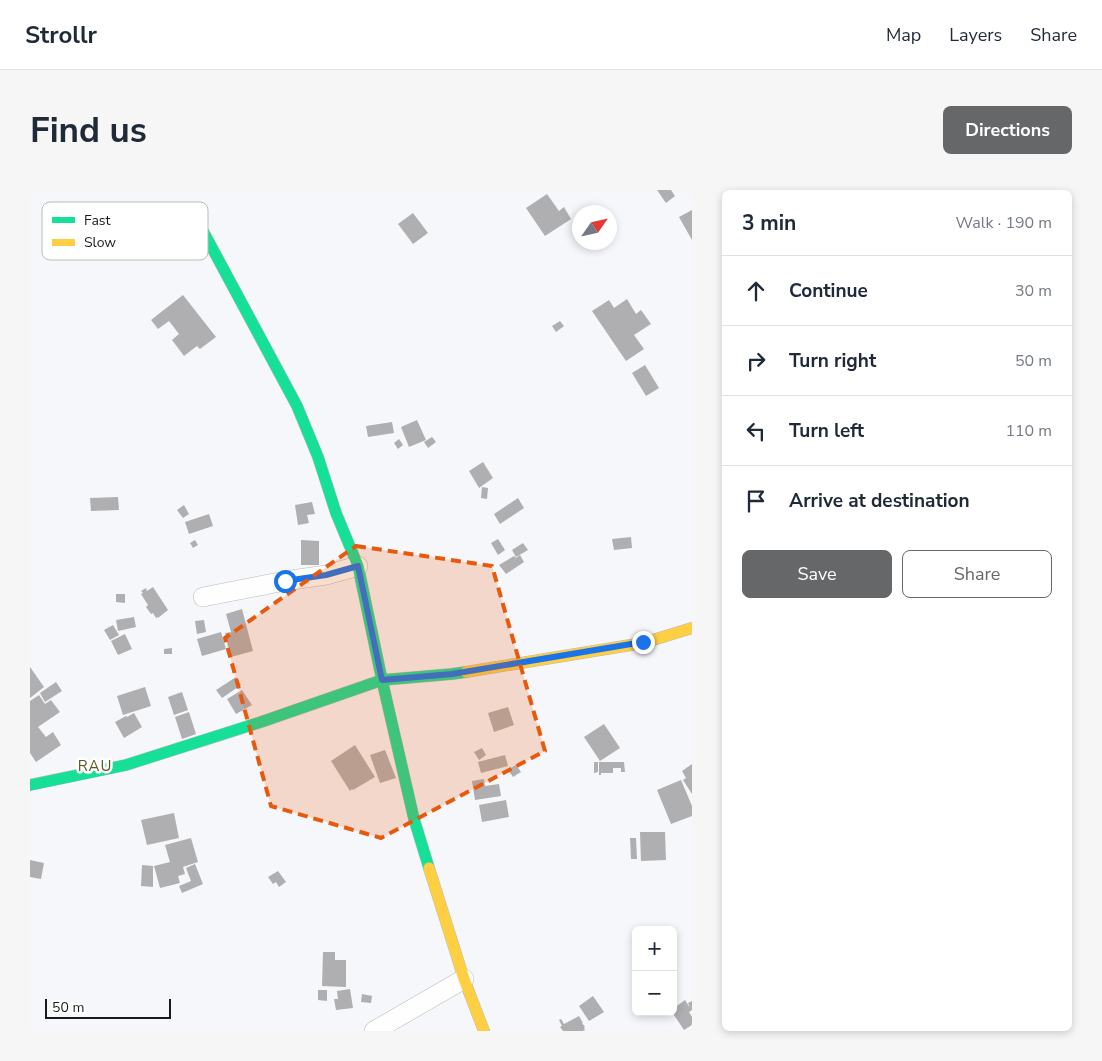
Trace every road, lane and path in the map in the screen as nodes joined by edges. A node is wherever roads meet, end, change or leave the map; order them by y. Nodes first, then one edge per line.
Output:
1 (208, 240) edge
2 (358, 566) junction
3 (203, 597) dead end
4 (692, 628) edge
5 (382, 680) junction
6 (30, 784) edge
7 (464, 979) junction
8 (374, 1031) edge
9 (484, 1031) edge

1 - 2 street
2 - 3 street
2 - 5 street
4 - 5 street
5 - 6 street
5 - 7 street
7 - 8 street
7 - 9 street

